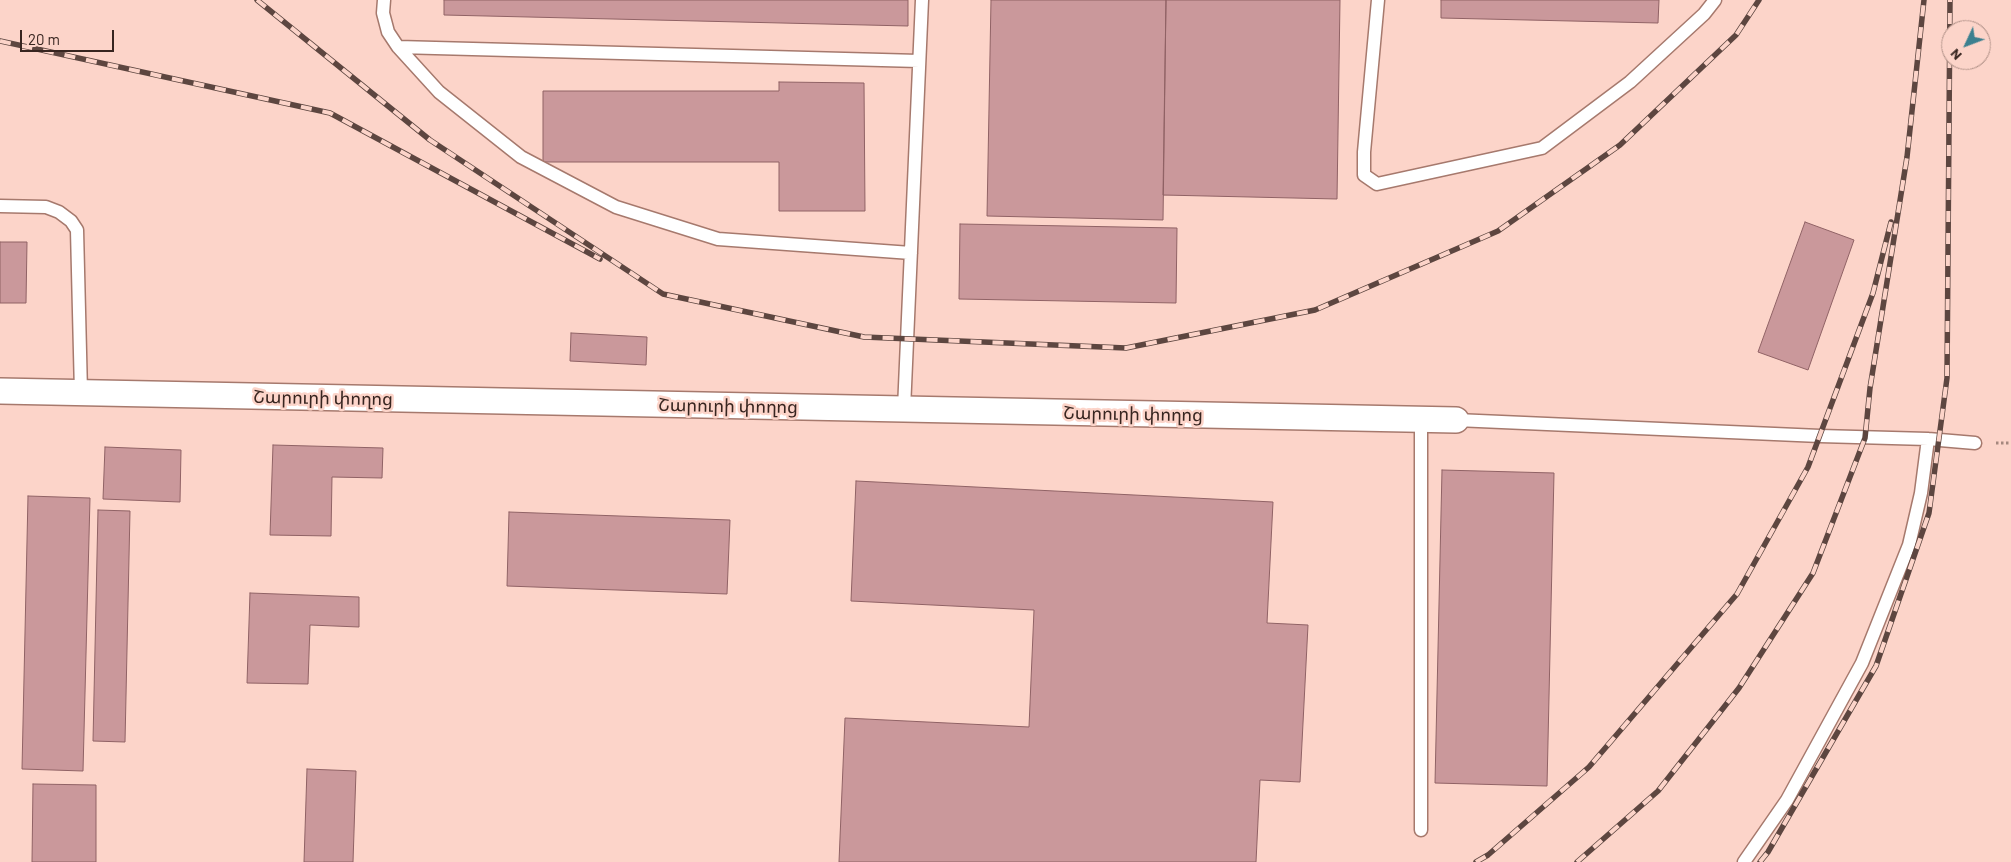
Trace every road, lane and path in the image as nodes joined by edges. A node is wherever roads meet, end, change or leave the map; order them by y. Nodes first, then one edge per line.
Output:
1 (384, 0) edge
2 (922, 0) edge
3 (1378, 0) edge
4 (1714, 0) edge
5 (398, 47) junction
6 (919, 61) junction
7 (0, 206) edge
8 (911, 252) junction
9 (0, 392) edge
10 (81, 393) junction
11 (904, 409) junction
12 (1421, 420) junction
13 (1456, 420) joint
14 (1928, 439) junction
15 (1975, 443) dead end
16 (1421, 830) dead end
17 (1744, 862) edge

1 - 5 lane
2 - 6 lane
3 - 4 lane
5 - 6 lane
5 - 8 lane
6 - 8 lane
7 - 10 lane
8 - 11 lane
9 - 10 street, Շարուրի փողոց
10 - 11 street, Շարուրի փողոց
11 - 12 street, Շարուրի փողոց
12 - 13 street, Շարուրի փողոց
12 - 16 lane
13 - 14 lane
14 - 15 lane
14 - 17 lane

